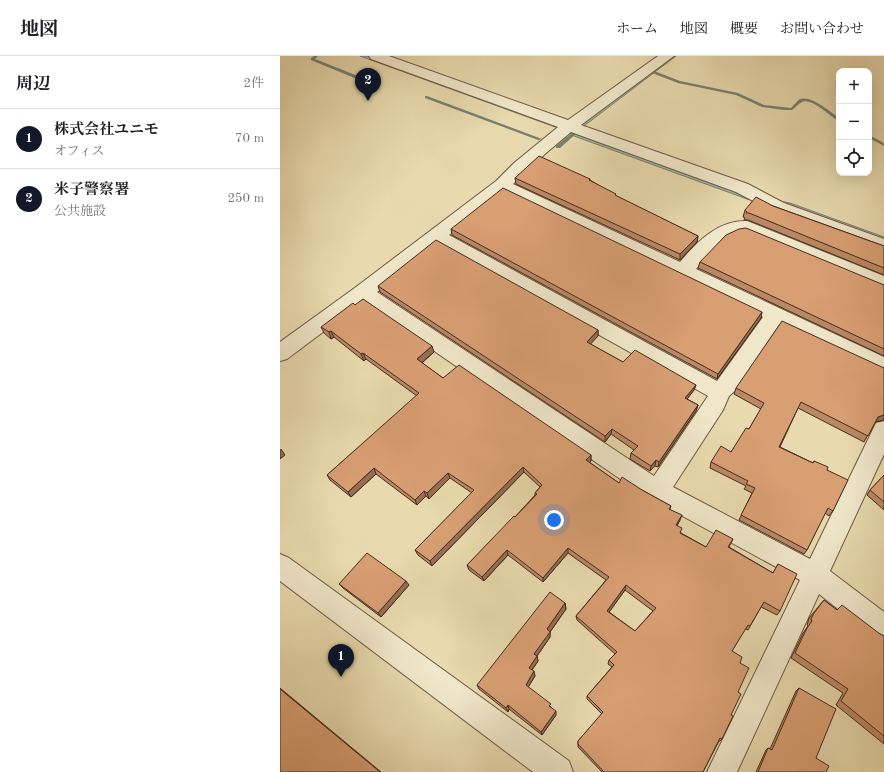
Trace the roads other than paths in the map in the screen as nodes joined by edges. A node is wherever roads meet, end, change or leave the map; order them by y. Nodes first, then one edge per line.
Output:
1 (376, 56) edge
2 (667, 56) edge
3 (571, 129) junction
4 (502, 185) junction
5 (437, 236) junction
6 (884, 246) edge
7 (683, 270) junction
8 (884, 284) edge
9 (363, 292) junction
10 (776, 314) junction
11 (280, 353) edge
12 (884, 366) edge
13 (718, 392) junction
14 (884, 430) edge
15 (879, 455) edge
16 (657, 491) junction
17 (280, 566) edge
18 (815, 575) junction
19 (884, 629) edge
20 (558, 772) edge
21 (722, 772) edge

1 - 3 street
2 - 3 street
3 - 4 street
3 - 6 street
4 - 5 street
4 - 7 street
5 - 9 street
5 - 13 street
7 - 8 street
7 - 10 street
9 - 11 street
9 - 16 street
10 - 12 street
10 - 13 street
13 - 16 street
14 - 15 street
15 - 18 street
16 - 18 street
17 - 20 street
18 - 19 street
18 - 21 street

